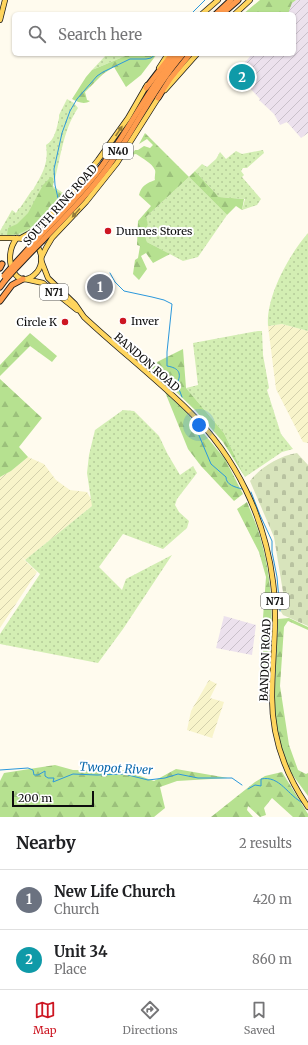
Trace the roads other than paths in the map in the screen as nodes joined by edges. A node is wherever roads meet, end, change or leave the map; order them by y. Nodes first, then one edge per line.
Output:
1 (5, 0) edge
2 (218, 0) edge
3 (250, 0) edge
4 (233, 1) edge
5 (204, 12) edge
6 (217, 12) edge
7 (225, 12) edge
8 (237, 12) edge
9 (0, 20) edge
10 (167, 56) edge
11 (170, 56) edge
12 (176, 56) edge
13 (182, 56) edge
14 (188, 56) edge
15 (195, 56) edge
16 (146, 88) junction
17 (158, 98) junction
18 (0, 238) edge
19 (19, 238) junction
20 (41, 239) junction
21 (6, 246) dead end
22 (1, 257) dead end
23 (42, 259) junction
24 (1, 266) edge
25 (5, 278) junction
26 (24, 279) junction
27 (0, 281) edge
28 (0, 287) edge
29 (0, 300) edge
30 (80, 312) junction
31 (308, 807) edge

1 - 9 main road
2 - 5 main road
3 - 8 main road
4 - 6 highway
4 - 7 highway
10 - 16 main road
11 - 16 highway
12 - 20 highway, SOUTH RING ROAD / N40
13 - 20 highway, SOUTH RING ROAD / N40
14 - 17 highway
15 - 17 main road
19 -> 16 main road, N40
17 -> 23 main road, N40
18 - 19 main road
19 - 21 main road
19 - 23 main road, N71
20 - 25 highway, SOUTH RING ROAD / N40, bridge
22 - 24 main road, N71
23 - 26 main road, N71
23 - 30 main road, BANDON ROAD / N71
24 - 26 main road, N71
25 - 27 highway, SOUTH RING ROAD / N40
25 - 28 highway, SOUTH RING ROAD / N40
26 - 29 highway
26 - 30 main road, BANDON ROAD / N71
30 - 31 main road, BANDON ROAD / N71

